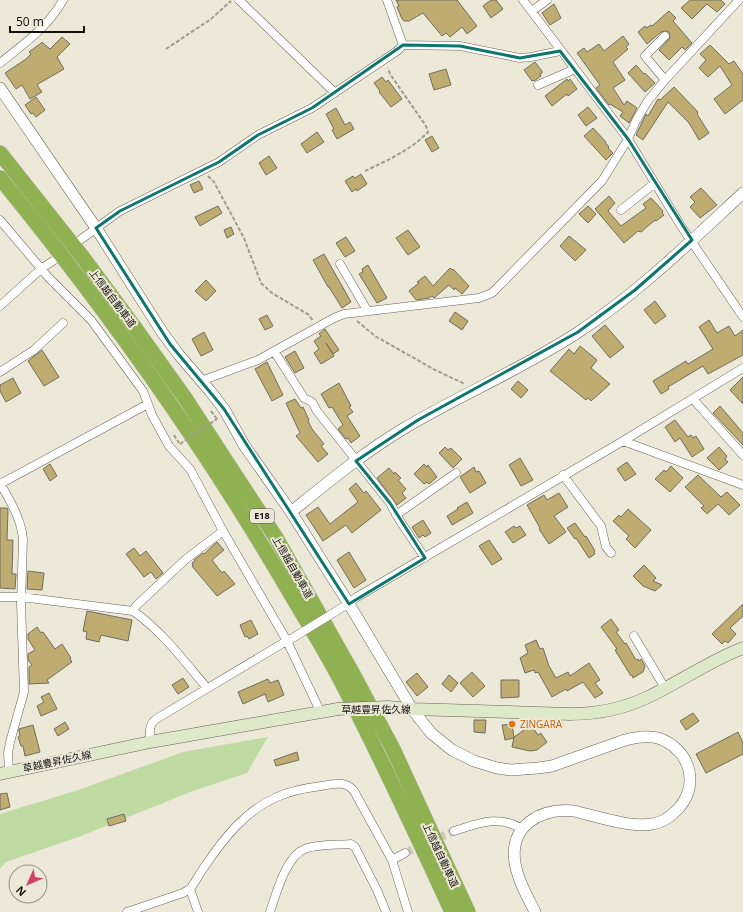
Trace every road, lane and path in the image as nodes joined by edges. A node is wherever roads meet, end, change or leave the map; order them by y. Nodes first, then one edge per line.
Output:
1 (63, 0) edge
2 (232, 0) edge
3 (239, 0) edge
4 (387, 0) edge
5 (523, 0) edge
6 (547, 0) edge
7 (739, 0) edge
8 (532, 11) junction
9 (666, 36) dead end
10 (403, 45) junction
11 (166, 49) dead end
12 (560, 51) junction
13 (385, 60) junction
14 (0, 63) edge
15 (574, 70) junction
16 (665, 80) junction
17 (538, 85) dead end
18 (0, 88) edge
19 (335, 93) junction
20 (628, 139) junction
21 (0, 153) edge
22 (204, 170) junction
23 (365, 171) dead end
24 (0, 178) edge
25 (654, 183) junction
26 (743, 193) edge
27 (621, 210) dead end
28 (0, 220) edge
29 (96, 228) junction
30 (80, 240) dead end
31 (692, 240) junction
32 (53, 261) dead end
33 (340, 264) dead end
34 (42, 268) junction
35 (0, 306) edge
36 (367, 310) junction
37 (352, 312) junction
38 (743, 317) edge
39 (63, 323) dead end
40 (317, 327) junction
41 (274, 351) junction
42 (743, 368) edge
43 (0, 372) edge
44 (201, 381) junction
45 (474, 391) junction
46 (693, 399) junction
47 (148, 404) junction
48 (217, 419) dead end
49 (623, 441) junction
50 (180, 444) dead end
51 (743, 455) edge
52 (356, 461) junction
53 (456, 473) dead end
54 (563, 476) junction
55 (0, 483) edge
56 (743, 485) edge
57 (292, 512) junction
58 (396, 515) junction
59 (224, 531) junction
60 (611, 553) dead end
61 (425, 558) junction
62 (0, 597) edge
63 (21, 598) junction
64 (346, 605) junction
65 (132, 611) junction
66 (634, 636) dead end
67 (289, 640) junction
68 (743, 648) edge
69 (207, 688) junction
70 (665, 688) junction
71 (412, 709) junction
72 (320, 711) junction
73 (150, 742) junction
74 (5, 772) edge
75 (522, 829) junction
76 (454, 831) tunnel mouth
77 (405, 853) tunnel mouth
78 (392, 860) junction
79 (190, 888) junction
80 (127, 912) edge
81 (198, 912) edge
82 (270, 912) edge
83 (386, 912) edge
84 (408, 912) edge
85 (452, 912) edge
86 (468, 912) edge
87 (535, 912) edge

1 - 14 street
2 - 11 path
3 - 19 street
4 - 10 street
5 - 8 street
6 - 8 street
7 - 16 street
8 - 12 street
9 - 16 street
10 - 12 street
10 - 13 street
12 - 15 street
13 - 19 street
13 - 23 path
15 - 17 street
15 - 20 street
16 - 20 street
18 - 29 street
19 - 22 street
20 - 25 street
20 - 36 street
21 - 86 highway, 上信越自動車道 / E18
22 - 29 street
22 - 40 path
24 - 85 highway, 上信越自動車道 / E18
25 - 27 street
25 - 31 street
26 - 31 street
28 - 34 street
29 - 30 street
29 - 44 street
31 - 38 street
31 - 45 street
32 - 34 street
33 - 36 street
34 - 35 street
34 - 47 street
36 - 37 street
37 - 40 street
37 - 45 path
39 - 43 street
40 - 41 street
41 - 44 street
41 - 52 street
42 - 46 street
44 - 57 street
45 - 52 street
46 - 49 street
46 - 51 street
47 - 55 street
47 - 59 street
48 - 50 path, bridge
49 - 54 street
49 - 56 street
52 - 57 street
52 - 58 street
53 - 58 street
54 - 60 street
54 - 61 street
55 - 63 street
57 - 64 street
58 - 61 street
59 - 65 street
59 - 67 street
61 - 64 street
62 - 63 street
63 - 65 street
63 - 74 street
64 - 67 street, bridge
64 - 71 street
65 - 69 street
66 - 70 street
67 - 69 street
67 - 72 street
68 - 70 main road, 草越豊昇佐久線
69 - 73 street
70 - 71 main road, 草越豊昇佐久線
71 - 72 main road, 草越豊昇佐久線, bridge
71 - 75 street
72 - 73 main road, 草越豊昇佐久線
73 - 74 main road, 草越豊昇佐久線
75 - 76 street
75 - 87 street
77 - 78 street
78 - 79 street
78 - 84 street
79 - 80 street
79 - 81 street
82 - 83 street

